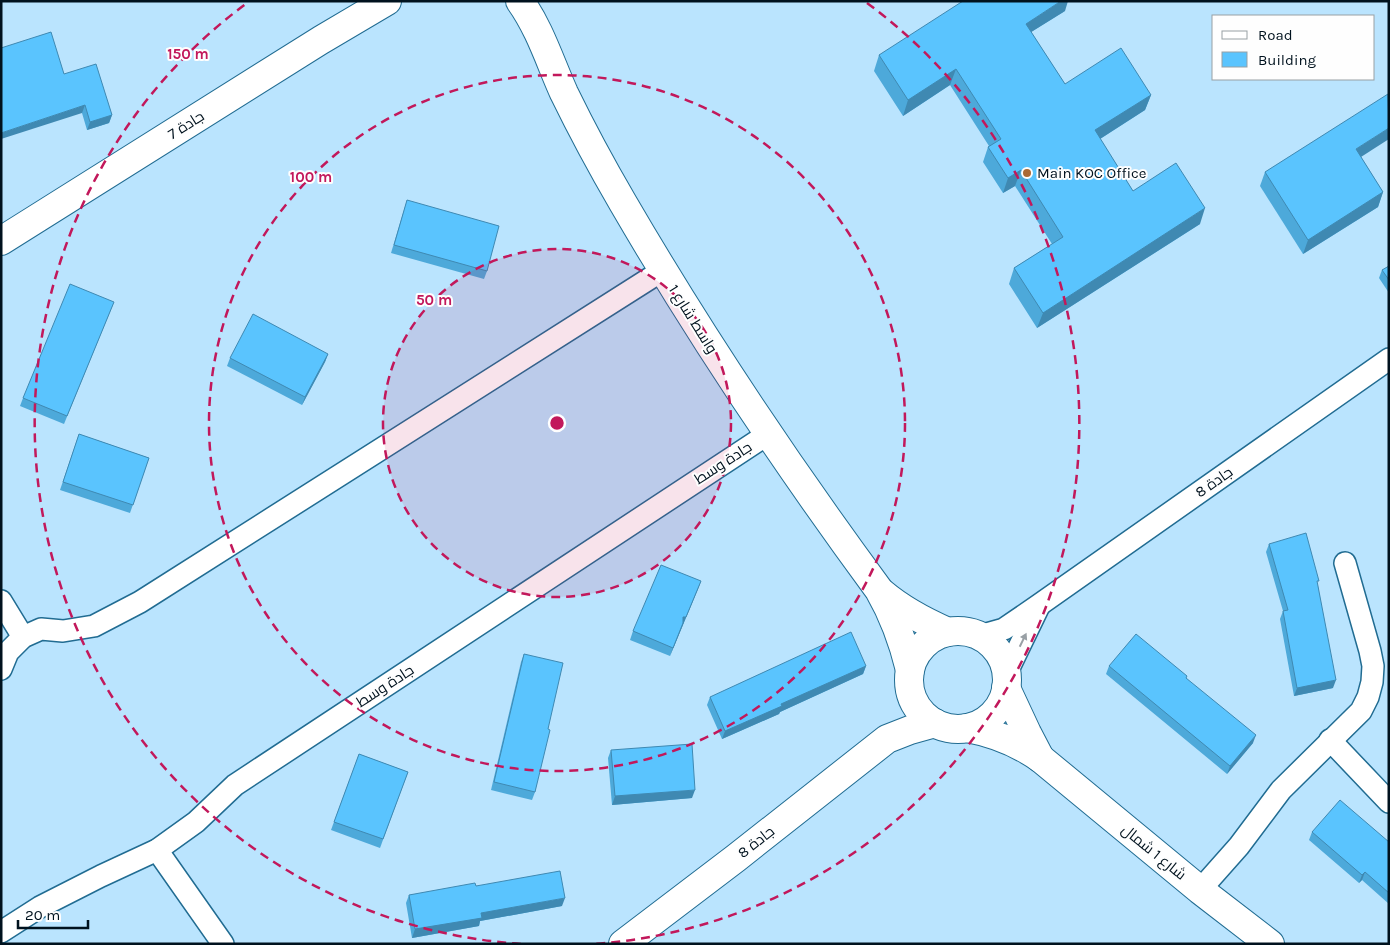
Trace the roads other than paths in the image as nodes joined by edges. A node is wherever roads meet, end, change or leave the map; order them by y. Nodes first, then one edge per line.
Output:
1 (520, 1) edge
2 (532, 1) edge
3 (379, 4) edge
4 (537, 29) junction
5 (1, 241) edge
6 (663, 270) junction
7 (1389, 360) edge
8 (768, 434) junction
9 (1345, 564) dead end
10 (879, 590) junction
11 (1, 601) edge
12 (1040, 606) junction
13 (948, 632) junction
14 (979, 636) junction
15 (23, 637) junction
16 (1, 669) edge
17 (910, 681) junction
18 (1006, 681) junction
19 (935, 723) junction
20 (967, 728) junction
21 (887, 739) junction
22 (1330, 740) junction
23 (1040, 758) junction
24 (1389, 802) edge
25 (157, 850) junction
26 (1200, 890) junction
27 (1, 932) edge
28 (223, 944) edge
29 (623, 944) edge
30 (1270, 944) edge

1 - 4 main road, واسط شارع 1
2 - 4 main road, واسط شارع 1
3 - 5 main road, جادة 7
4 - 6 main road, واسط شارع 1
6 - 8 main road, واسط شارع 1
6 - 15 street
7 - 12 street, جادة 8
8 - 10 main road, واسط شارع 1
8 - 25 street, جادة وسط
9 - 22 street
10 - 13 main road, واسط شارع 1
10 - 17 main road, واسط شارع 1
11 - 15 street
12 - 14 street, جادة 8
18 -> 12 street, جادة 8
13 - 14 main road
13 - 17 main road
14 - 18 main road
15 - 16 street
17 - 19 main road
17 - 21 main road, جادة 8
18 - 20 main road
18 - 23 main road, شارع 1 شمال
19 - 20 main road
19 - 21 main road, جادة 8
20 - 23 main road, شارع 1 شمال
21 - 29 main road, جادة 8
22 - 24 street
22 - 26 street
23 - 26 main road, شارع 1 شمال
25 - 27 street, جادة وسط
25 - 28 street
26 - 30 main road, شارع 1 شمال

